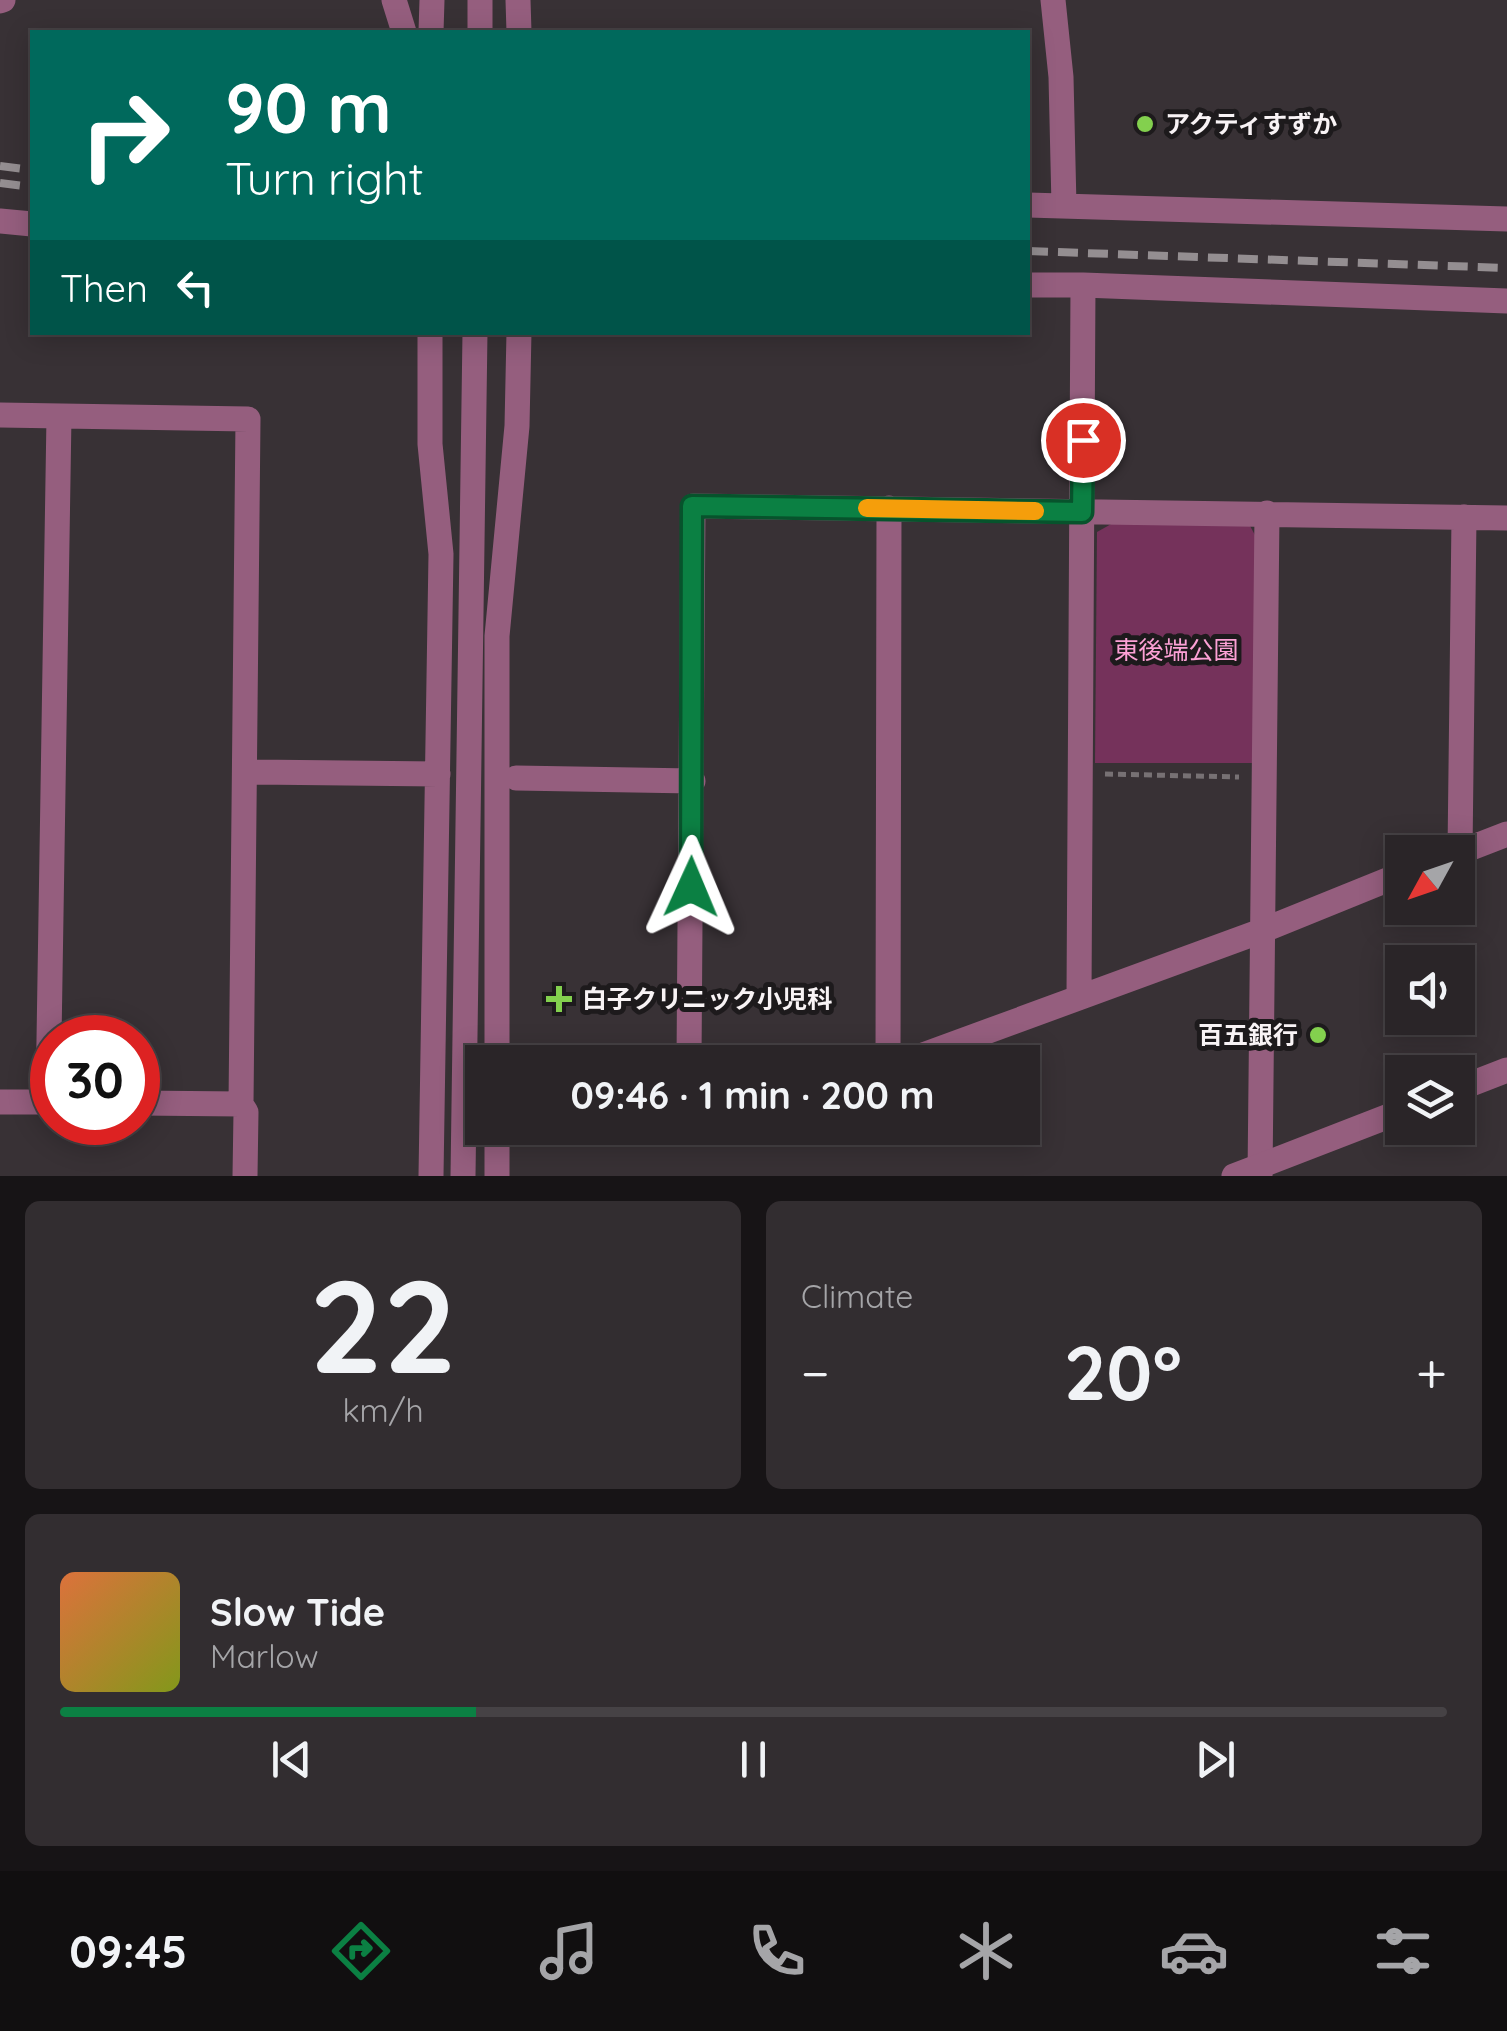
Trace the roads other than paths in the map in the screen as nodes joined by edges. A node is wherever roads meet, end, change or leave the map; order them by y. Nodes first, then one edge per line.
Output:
1 (394, 0) edge
2 (432, 0) edge
3 (480, 0) edge
4 (518, 0) edge
5 (1053, 0) edge
6 (403, 30) edge
7 (430, 30) edge
8 (480, 30) edge
9 (520, 30) edge
10 (1030, 205) edge
11 (1064, 206) junction
12 (1507, 219) edge
13 (0, 221) edge
14 (30, 224) edge
15 (1030, 285) edge
16 (1083, 285) junction
17 (1507, 301) edge
18 (430, 335) edge
19 (476, 335) edge
20 (519, 335) edge
21 (0, 415) edge
22 (60, 416) junction
23 (889, 508) junction
24 (1082, 512) junction
25 (1267, 512) junction
26 (1464, 517) junction
27 (1507, 518) edge
28 (246, 772) junction
29 (438, 774) junction
30 (516, 778) dead end
31 (693, 781) junction
32 (1507, 834) edge
33 (1459, 835) edge
34 (1475, 846) edge
35 (1385, 881) edge
36 (1264, 930) junction
37 (1079, 998) junction
38 (51, 1015) edge
39 (496, 1045) edge
40 (689, 1045) edge
41 (888, 1045) edge
42 (950, 1045) edge
43 (1507, 1070) edge
44 (1475, 1082) edge
45 (0, 1102) edge
46 (30, 1102) edge
47 (160, 1103) edge
48 (241, 1104) junction
49 (1385, 1118) edge
50 (496, 1145) edge
51 (1261, 1171) edge
52 (245, 1176) edge
53 (431, 1176) edge
54 (463, 1176) edge
55 (497, 1176) edge
56 (1234, 1176) edge

1 - 6 street
2 - 7 street
3 - 8 street
4 - 9 street
5 - 11 street
10 - 11 street
11 - 12 street
13 - 14 street
15 - 16 street
16 - 17 street
16 - 24 street
18 - 29 street
19 - 54 street
20 - 39 street
21 - 22 street
22 - 28 street
22 - 38 street
23 - 24 street
23 - 31 street
23 - 41 street
24 - 25 street
24 - 37 street
25 - 26 street
25 - 36 street
26 - 27 street
26 - 33 street
28 - 29 street
28 - 48 street
29 - 53 street
30 - 31 street
31 - 40 street
32 - 34 street
35 - 36 street
36 - 37 street
36 - 51 street
37 - 42 street
43 - 44 street
45 - 46 street
47 - 48 street
48 - 52 street
49 - 51 street
50 - 55 street
51 - 56 street

